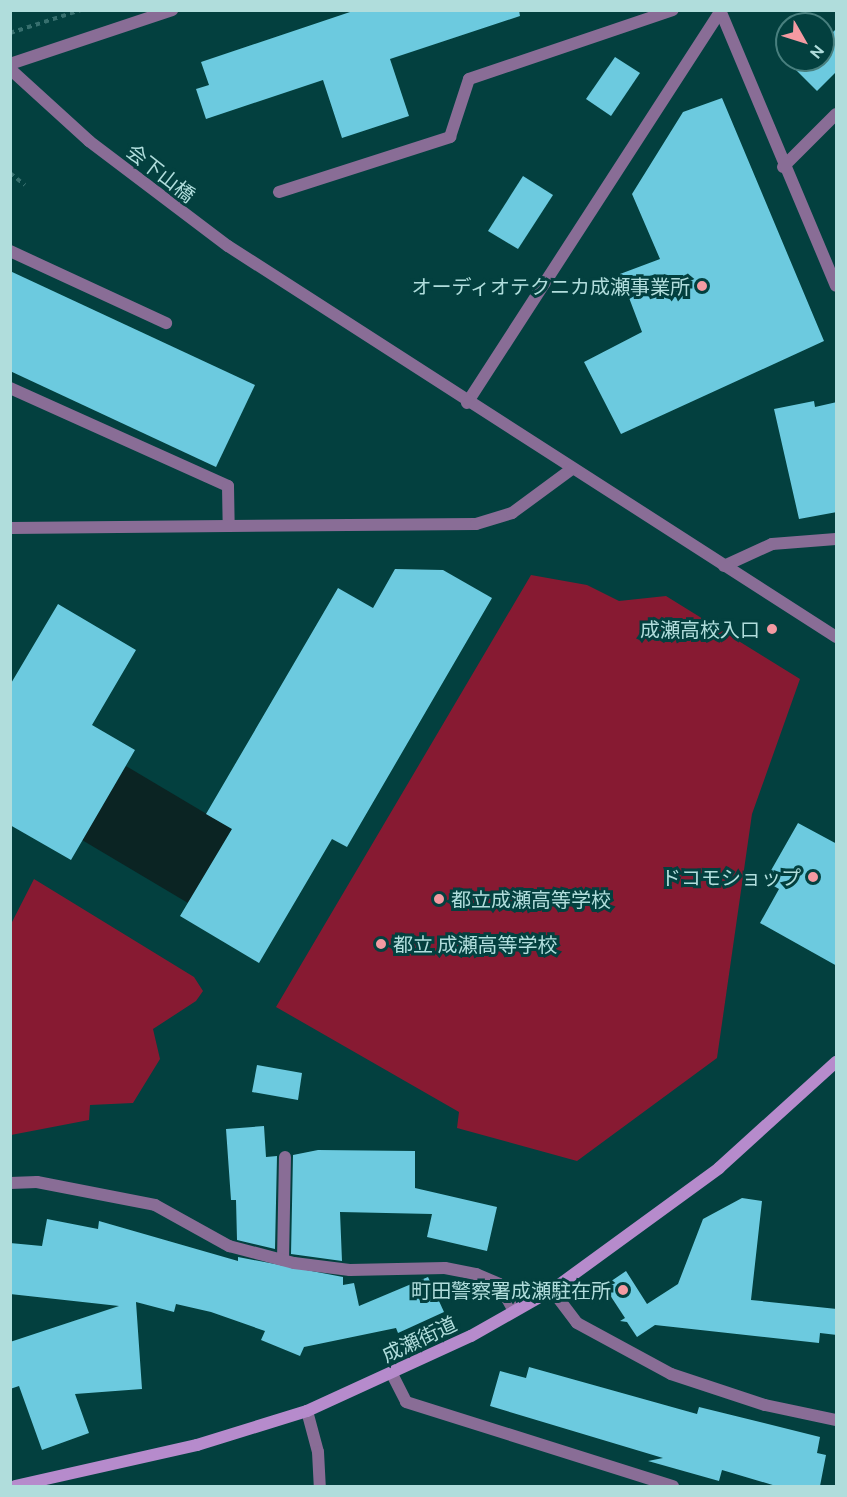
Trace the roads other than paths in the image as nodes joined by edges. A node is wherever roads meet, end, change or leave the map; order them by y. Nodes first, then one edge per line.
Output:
1 (172, 10) edge
2 (673, 10) edge
3 (720, 11) edge
4 (10, 66) edge
5 (837, 114) edge
6 (783, 167) junction
7 (279, 192) dead end
8 (10, 251) edge
9 (837, 286) edge
10 (165, 323) dead end
11 (10, 388) edge
12 (467, 403) junction
13 (572, 469) junction
14 (229, 525) junction
15 (10, 528) edge
16 (837, 538) edge
17 (724, 566) junction
18 (837, 637) edge
19 (837, 1062) edge
20 (285, 1157) dead end
21 (10, 1183) edge
22 (283, 1260) junction
23 (552, 1290) junction
24 (514, 1311) junction
25 (392, 1374) junction
26 (307, 1411) junction
27 (837, 1420) edge
28 (15, 1486) edge
29 (320, 1486) edge
30 (673, 1486) edge

1 - 4 street
2 - 7 street
3 - 6 street
3 - 12 street
4 - 12 street, 会下山橋
5 - 6 street
6 - 9 street
8 - 10 street
11 - 14 street
12 - 13 street, 会下山橋
13 - 14 street
13 - 17 street, 会下山橋
14 - 15 street
16 - 17 street
17 - 18 street, 会下山橋
19 - 23 main road, 成瀬街道
20 - 22 street
21 - 22 street
22 - 24 street
23 - 24 main road, 成瀬街道
23 - 27 street
24 - 25 main road, 成瀬街道
25 - 26 main road, 成瀬街道
25 - 30 street
26 - 28 main road, 成瀬街道
26 - 29 street

